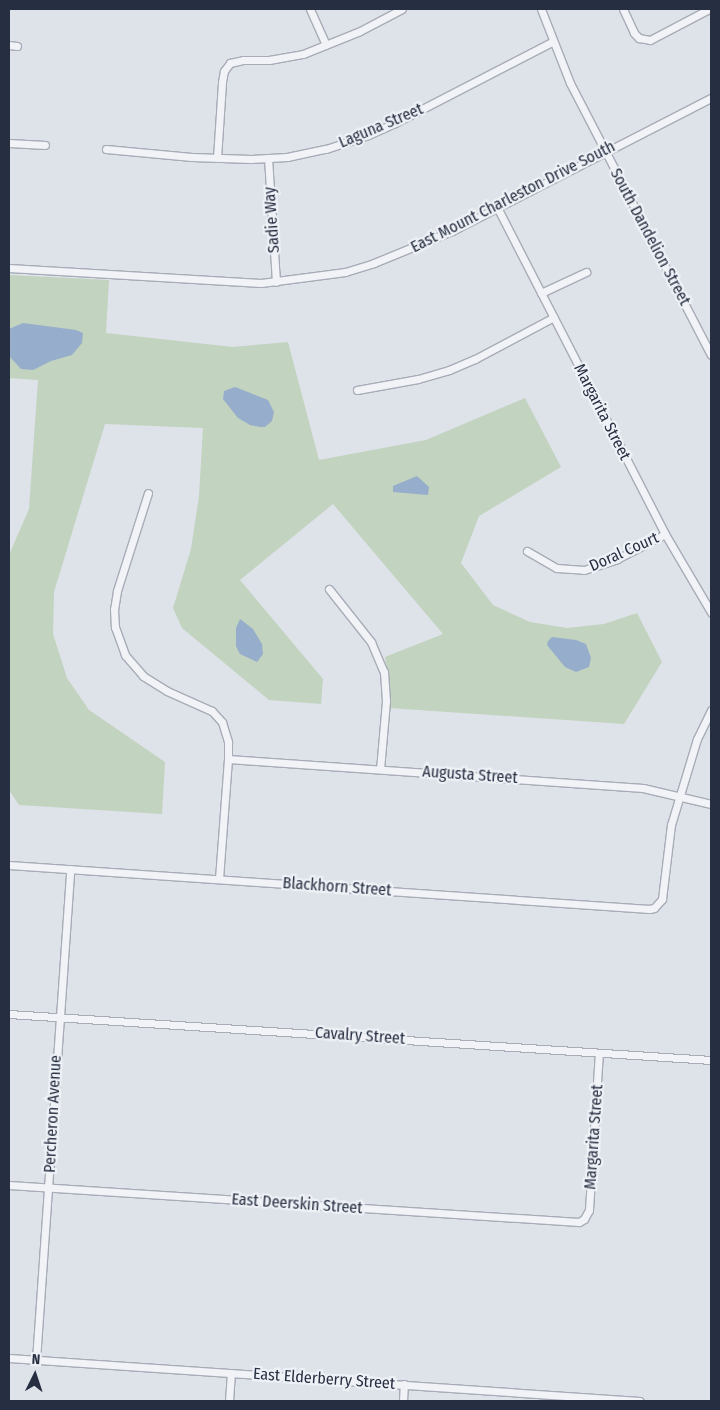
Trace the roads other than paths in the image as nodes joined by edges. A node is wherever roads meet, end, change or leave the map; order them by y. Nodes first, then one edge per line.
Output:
1 (310, 9) edge
2 (402, 9) edge
3 (541, 9) edge
4 (623, 9) edge
5 (708, 9) edge
6 (552, 42) junction
7 (326, 45) junction
8 (711, 98) edge
9 (9, 143) edge
10 (45, 145) dead end
11 (106, 149) dead end
12 (605, 152) junction
13 (217, 158) junction
14 (268, 158) junction
15 (498, 209) junction
16 (9, 268) edge
17 (586, 272) dead end
18 (276, 282) junction
19 (541, 293) junction
20 (554, 317) junction
21 (711, 355) edge
22 (357, 390) dead end
23 (148, 493) dead end
24 (666, 534) junction
25 (527, 551) dead end
26 (329, 589) dead end
27 (711, 612) edge
28 (711, 710) edge
29 (228, 759) junction
30 (380, 769) junction
31 (679, 795) junction
32 (711, 804) edge
33 (9, 865) edge
34 (70, 869) junction
35 (219, 879) junction
36 (9, 1014) edge
37 (60, 1017) junction
38 (599, 1053) junction
39 (711, 1060) edge
40 (9, 1185) edge
41 (48, 1188) junction
42 (584, 1219) joint
43 (9, 1358) edge
44 (36, 1360) junction
45 (231, 1373) junction
46 (404, 1384) junction
47 (573, 1399) edge
48 (229, 1401) edge
49 (403, 1401) edge
50 (640, 1401) edge

1 - 7 street
2 - 7 street
3 - 6 street, South Dandelion Street
4 - 5 street
6 - 12 street, South Dandelion Street
6 - 14 street, Laguna Street
7 - 13 street
8 - 12 street, East Mount Charleston Drive South
9 - 10 street
11 - 13 street, Laguna Street
12 - 15 street, East Mount Charleston Drive South
12 - 21 street, South Dandelion Street
13 - 14 street, Laguna Street
14 - 18 street, Sadie Way
15 - 18 street, East Mount Charleston Drive South
15 - 19 street, Margarita Street
16 - 18 street, East Mount Charleston Drive South
17 - 19 street
19 - 20 street, Margarita Street
20 - 22 street
20 - 24 street, Margarita Street
23 - 29 street
24 - 25 street, Doral Court
24 - 27 street, Margarita Street
26 - 30 street
28 - 31 street
29 - 30 street, Augusta Street
29 - 35 street
30 - 31 street, Augusta Street
31 - 32 street, Augusta Street
31 - 35 street, Blackhorn Street
33 - 34 street, Blackhorn Street
34 - 35 street, Blackhorn Street
34 - 37 street, Percheron Avenue
36 - 37 street, Cavalry Street
37 - 38 street, Cavalry Street
37 - 41 street, Percheron Avenue
38 - 39 street, Cavalry Street
38 - 42 street, Margarita Street
40 - 41 street, East Deerskin Street
41 - 42 street, East Deerskin Street
41 - 44 street, Percheron Avenue
43 - 44 street, East Elderberry Street
44 - 45 street, East Elderberry Street
45 - 46 street, East Elderberry Street
45 - 48 street
46 - 47 street, East Elderberry Street
46 - 49 street
47 - 50 street, East Elderberry Street

